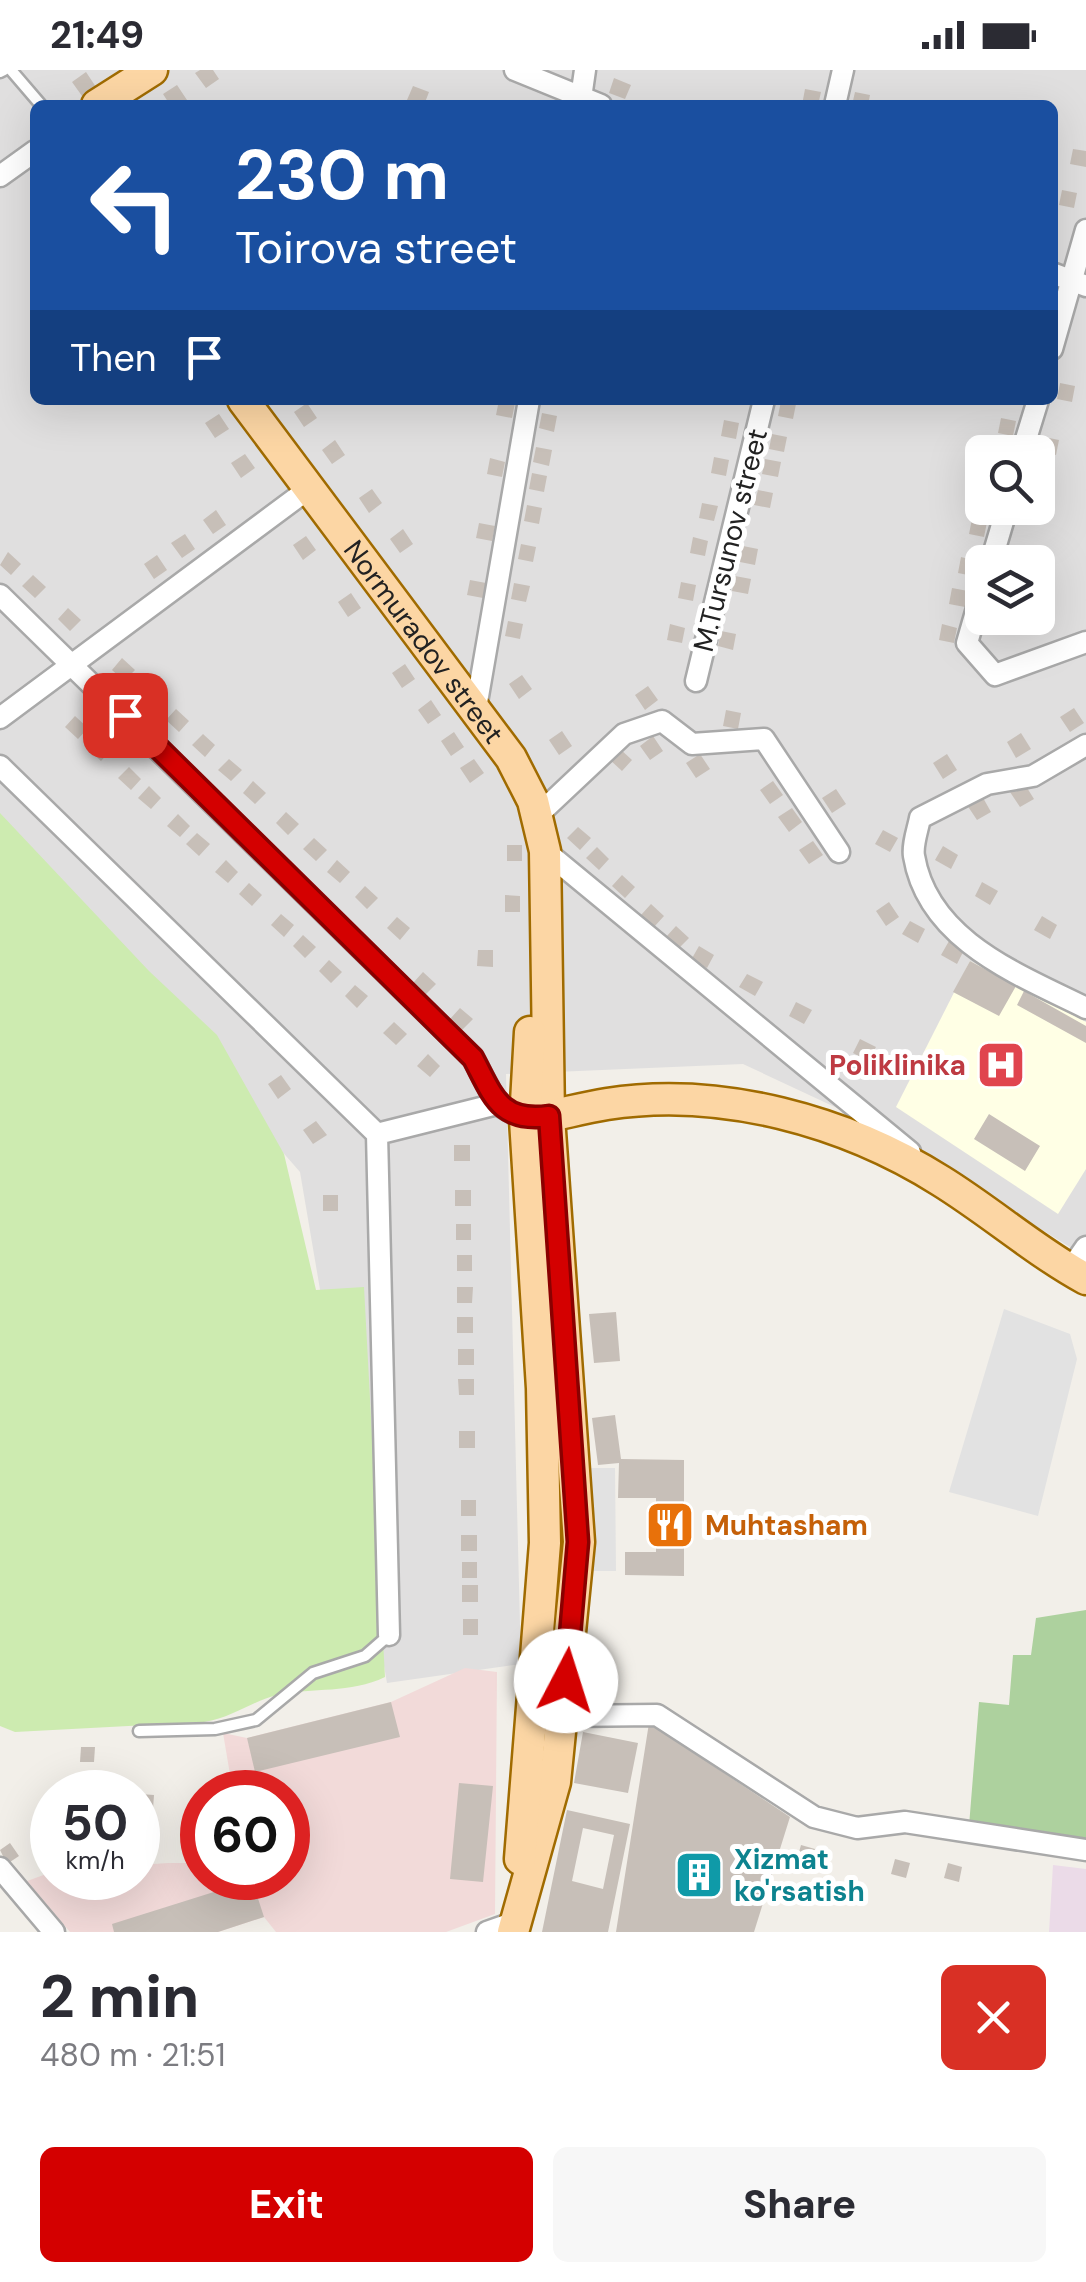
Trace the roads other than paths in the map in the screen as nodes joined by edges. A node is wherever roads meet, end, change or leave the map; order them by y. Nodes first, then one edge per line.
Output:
1 (152, 70) edge
2 (515, 70) edge
3 (586, 70) edge
4 (843, 70) edge
5 (5, 71) edge
6 (36, 100) edge
7 (105, 100) edge
8 (580, 100) edge
9 (587, 100) edge
10 (836, 100) edge
11 (30, 155) edge
12 (0, 176) edge
13 (1086, 230) edge
14 (1070, 280) edge
15 (1058, 325) edge
16 (247, 405) edge
17 (528, 405) edge
18 (763, 405) edge
19 (1036, 405) edge
20 (1027, 435) edge
21 (311, 486) junction
22 (0, 595) edge
23 (970, 635) edge
24 (1086, 642) edge
25 (72, 662) junction
26 (696, 681) dead end
27 (476, 708) junction
28 (0, 718) edge
29 (1086, 745) edge
30 (0, 766) edge
31 (538, 815) junction
32 (545, 851) junction
33 (839, 852) dead end
34 (1086, 1008) edge
35 (497, 1104) junction
36 (537, 1118) junction
37 (377, 1134) junction
38 (957, 1191) junction
39 (1081, 1266) edge
40 (578, 1542) junction
41 (545, 1543) junction
42 (389, 1635) joint
43 (562, 1716) junction
44 (140, 1732) dead end
45 (1086, 1850) edge
46 (4, 1879) edge
47 (505, 1929) edge
48 (54, 1932) edge

1 - 7 main road
2 - 8 street
3 - 9 street
4 - 10 street
5 - 6 lane
11 - 12 street
13 - 14 street
14 - 15 street
16 - 21 main road, Normuradov street
17 - 27 street
18 - 26 street, M.Tursunov street
19 - 20 street
21 - 25 street
21 - 27 main road, Normuradov street
22 - 25 street
23 - 24 street
25 - 28 street
25 - 35 street
27 - 31 main road, Normuradov street
29 - 34 street
30 - 37 street
31 - 32 main road, Normuradov street
31 - 33 street
32 - 36 main road, Normuradov street
32 - 38 street
35 - 36 street
35 - 37 street
36 - 38 main road
36 - 40 main road
36 - 41 main road
37 - 42 street
38 - 39 main road
40 - 41 main road
40 - 43 main road
41 - 47 main road
42 - 44 lane
43 - 45 street
43 - 47 main road
46 - 48 street

